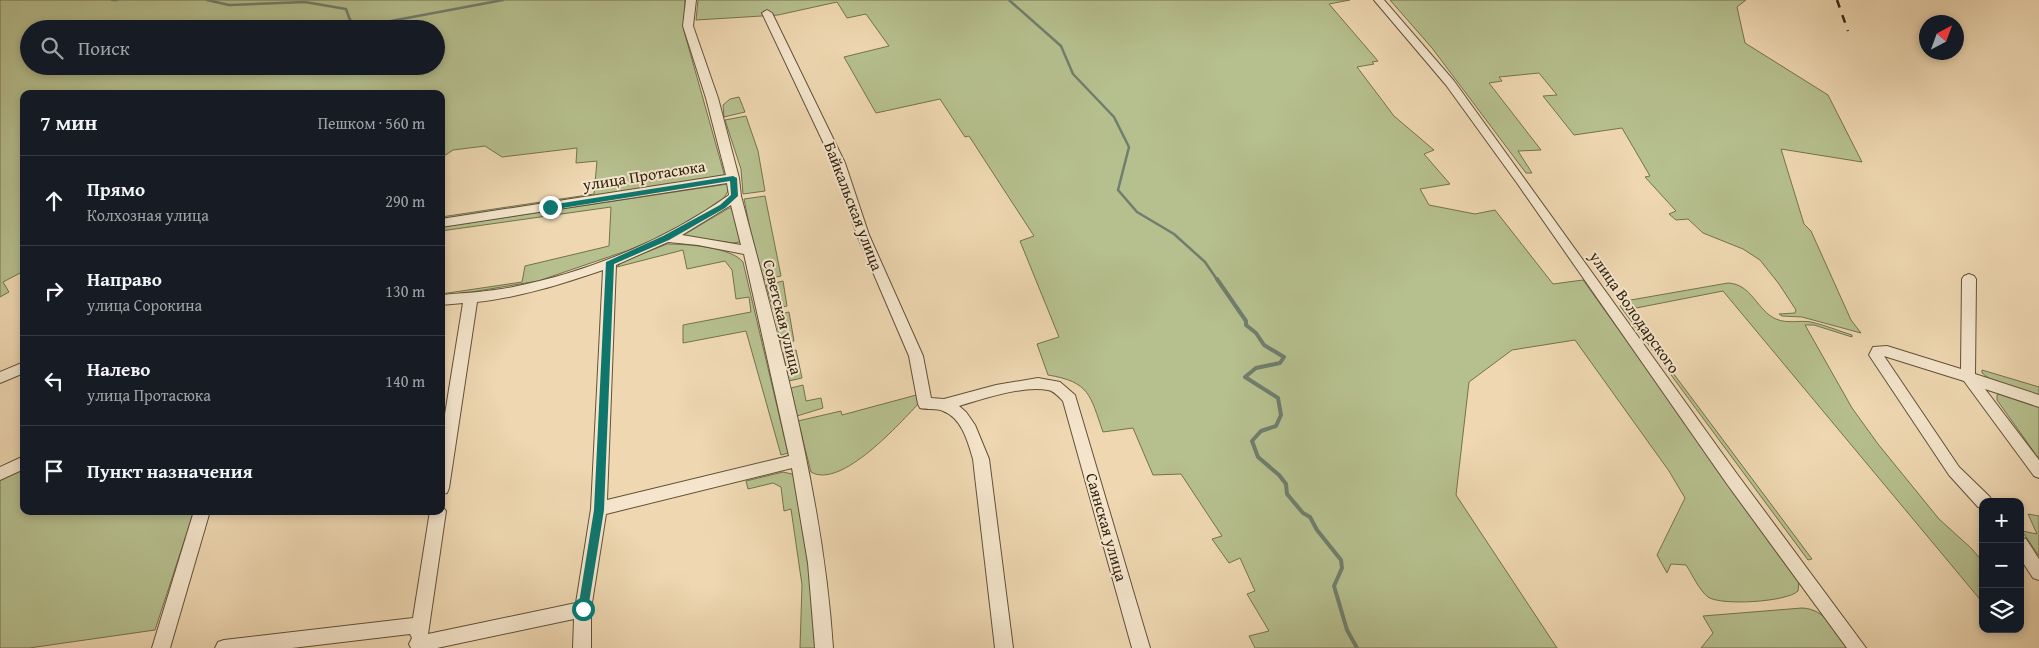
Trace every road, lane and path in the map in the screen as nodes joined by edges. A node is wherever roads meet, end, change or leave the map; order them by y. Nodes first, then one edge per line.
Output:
1 (691, 0) edge
2 (1379, 0) edge
3 (767, 13) dead end
4 (733, 178) junction
5 (735, 196) junction
6 (445, 222) edge
7 (666, 238) junction
8 (750, 251) junction
9 (610, 262) junction
10 (1969, 279) dead end
11 (470, 297) junction
12 (445, 300) edge
13 (20, 369) edge
14 (1968, 376) junction
15 (0, 378) edge
16 (2039, 401) edge
17 (944, 405) junction
18 (798, 460) junction
19 (445, 462) edge
20 (20, 464) edge
21 (2039, 472) edge
22 (0, 474) edge
23 (1980, 498) edge
24 (599, 510) junction
25 (201, 515) edge
26 (437, 515) edge
27 (2024, 550) edge
28 (2039, 573) edge
29 (583, 609) junction
30 (420, 625) junction
31 (296, 644) edge
32 (417, 646) edge
33 (161, 648) edge
34 (224, 648) edge
35 (582, 648) edge
36 (824, 648) edge
37 (1004, 648) edge
38 (1141, 648) edge
39 (1857, 648) edge

1 - 4 street, Советская улица
2 - 39 street, улица Володарского
3 - 17 street, Байкальская улица
4 - 5 street, Советская улица
4 - 6 street, улица Протасюка
5 - 7 street
5 - 8 street, Советская улица
7 - 8 street
7 - 9 street
8 - 18 street, Советская улица
9 - 11 street
9 - 24 street
10 - 14 street
11 - 12 street
11 - 19 street
13 - 15 street
14 - 16 street
14 - 21 street
14 - 23 street
17 - 37 street
17 - 38 street, Саянская улица
18 - 24 street
18 - 36 street, Советская улица
20 - 22 street
24 - 29 street
25 - 33 street
26 - 30 street
27 - 28 street
29 - 32 street
29 - 35 street
30 - 31 street
30 - 32 street
31 - 34 street

